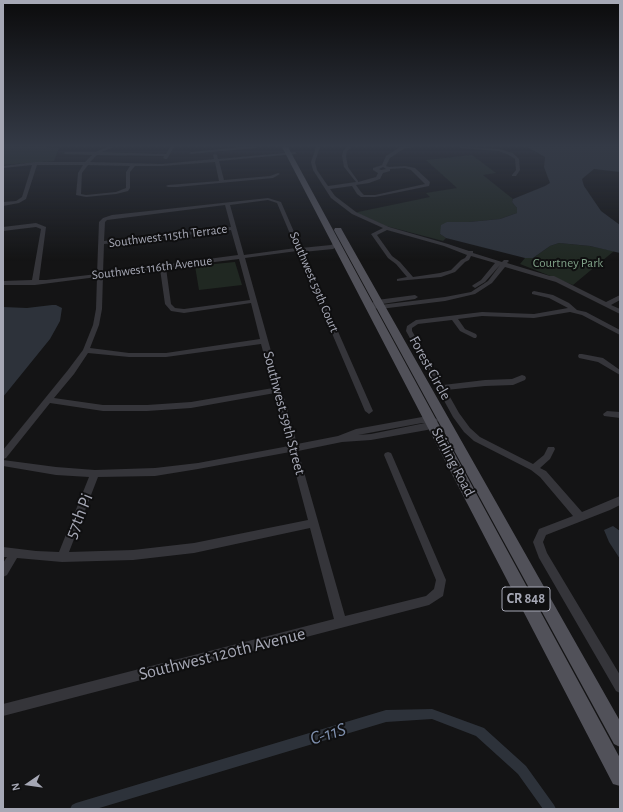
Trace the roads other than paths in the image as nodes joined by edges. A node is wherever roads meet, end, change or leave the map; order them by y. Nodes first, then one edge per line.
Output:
1 (28, 185) edge
2 (78, 185) edge
3 (127, 185) edge
4 (189, 185) edge
5 (309, 185) edge
6 (325, 185) edge
7 (344, 185) edge
8 (356, 185) edge
9 (427, 185) edge
10 (168, 186) dead end
11 (327, 188) junction
12 (3, 204) edge
13 (227, 204) junction
14 (234, 228) junction
15 (387, 228) junction
16 (3, 229) edge
17 (102, 243) junction
18 (341, 243) junction
19 (300, 249) junction
20 (471, 252) junction
21 (242, 256) junction
22 (503, 262) junction
23 (163, 266) junction
24 (100, 274) junction
25 (411, 278) junction
26 (399, 280) dead end
27 (34, 283) junction
28 (3, 284) edge
29 (534, 293) dead end
30 (620, 297) edge
31 (254, 301) junction
32 (607, 304) junction
33 (375, 305) junction
34 (575, 311) junction
35 (620, 312) edge
36 (454, 317) junction
37 (620, 333) edge
38 (474, 336) dead end
39 (264, 341) junction
40 (86, 350) junction
41 (582, 356) dead end
42 (620, 373) edge
43 (522, 378) dead end
44 (441, 388) junction
45 (277, 390) junction
46 (49, 400) junction
47 (369, 411) dead end
48 (607, 414) dead end
49 (620, 415) edge
50 (437, 420) junction
51 (294, 448) junction
52 (551, 449) dead end
53 (388, 455) dead end
54 (3, 456) edge
55 (3, 463) edge
56 (534, 468) junction
57 (95, 474) junction
58 (620, 500) edge
59 (580, 517) junction
60 (314, 523) junction
61 (3, 552) edge
62 (14, 554) junction
63 (62, 557) junction
64 (3, 572) edge
65 (341, 623) junction
66 (620, 687) edge
67 (3, 710) edge
68 (620, 738) edge
69 (620, 776) edge

1 - 12 street
2 - 3 street
4 - 10 street
5 - 18 main road, Stirling Road / CR 848
6 - 11 street
7 - 11 street
8 - 9 street
11 - 15 street
13 - 14 street, Southwest 59th Street
13 - 17 street
13 - 19 street, Southwest 59th Court
14 - 17 street, Southwest 115th Terrace
14 - 21 street, Southwest 59th Street
15 - 20 street
15 - 25 street
16 - 27 street
17 - 24 street
18 - 19 street, Southwest 116th Avenue
18 - 33 main road, Stirling Road / CR 848
19 - 21 street, Southwest 116th Avenue
19 - 47 street, Southwest 59th Court
20 - 22 street
20 - 25 street
21 - 23 street, Southwest 116th Avenue
21 - 31 street, Southwest 59th Street
22 - 32 street
22 - 33 street
23 - 24 street, Southwest 116th Avenue
23 - 31 street
24 - 27 street, Southwest 116th Avenue
24 - 40 street
25 - 26 street
27 - 28 street, Southwest 116th Avenue
29 - 34 street
30 - 32 street
31 - 39 street, Southwest 59th Street
32 - 35 street
33 - 50 main road, Stirling Road / CR 848
34 - 36 street, Forest Circle
34 - 37 street, Forest Circle
36 - 38 street
36 - 44 street, Forest Circle
39 - 40 street
39 - 45 street, Southwest 59th Street
40 - 46 street
41 - 42 street
43 - 44 street
44 - 56 street, Forest Circle
45 - 46 street
45 - 51 street, Southwest 59th Street
46 - 54 street
48 - 49 street
50 - 51 street
50 - 68 main road, Stirling Road / CR 848
50 - 69 main road, Stirling Road / CR 848
51 - 57 street
51 - 60 street, Southwest 59th Street
52 - 56 street
53 - 65 street, Southwest 120th Avenue
55 - 57 street
56 - 59 street, Forest Circle
57 - 63 street, 57th Pi
58 - 59 street
59 - 66 street
60 - 63 street
60 - 65 street, Southwest 59th Street
61 - 62 street
62 - 63 street
62 - 64 street
65 - 67 street, Southwest 120th Avenue

